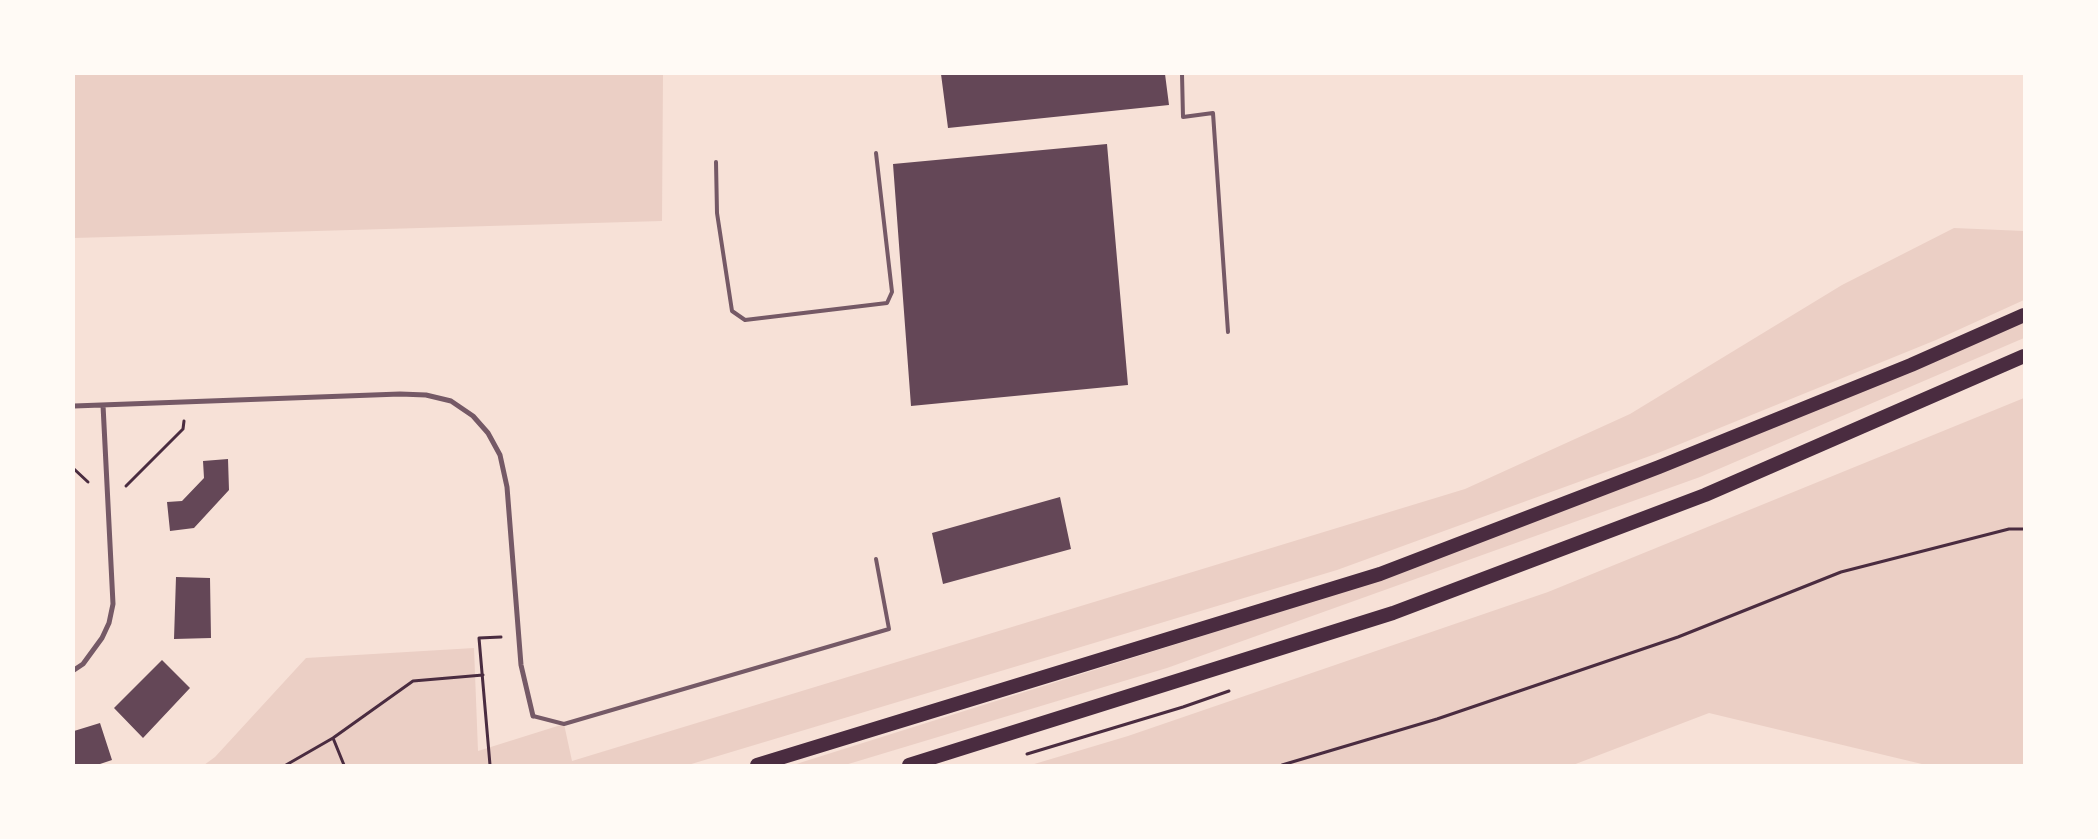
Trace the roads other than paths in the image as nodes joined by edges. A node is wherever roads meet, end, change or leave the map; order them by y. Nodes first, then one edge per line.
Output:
1 (1182, 74) edge
2 (876, 153) dead end
3 (716, 162) dead end
4 (2024, 315) edge
5 (1228, 332) dead end
6 (2024, 356) edge
7 (103, 405) junction
8 (74, 406) edge
9 (876, 559) dead end
10 (74, 670) edge
11 (533, 716) joint
12 (757, 765) edge
13 (909, 765) edge

1 - 5 lane
2 - 3 lane
4 - 12 highway
6 - 13 highway
7 - 8 street
7 - 10 street
7 - 11 street
9 - 11 lane

